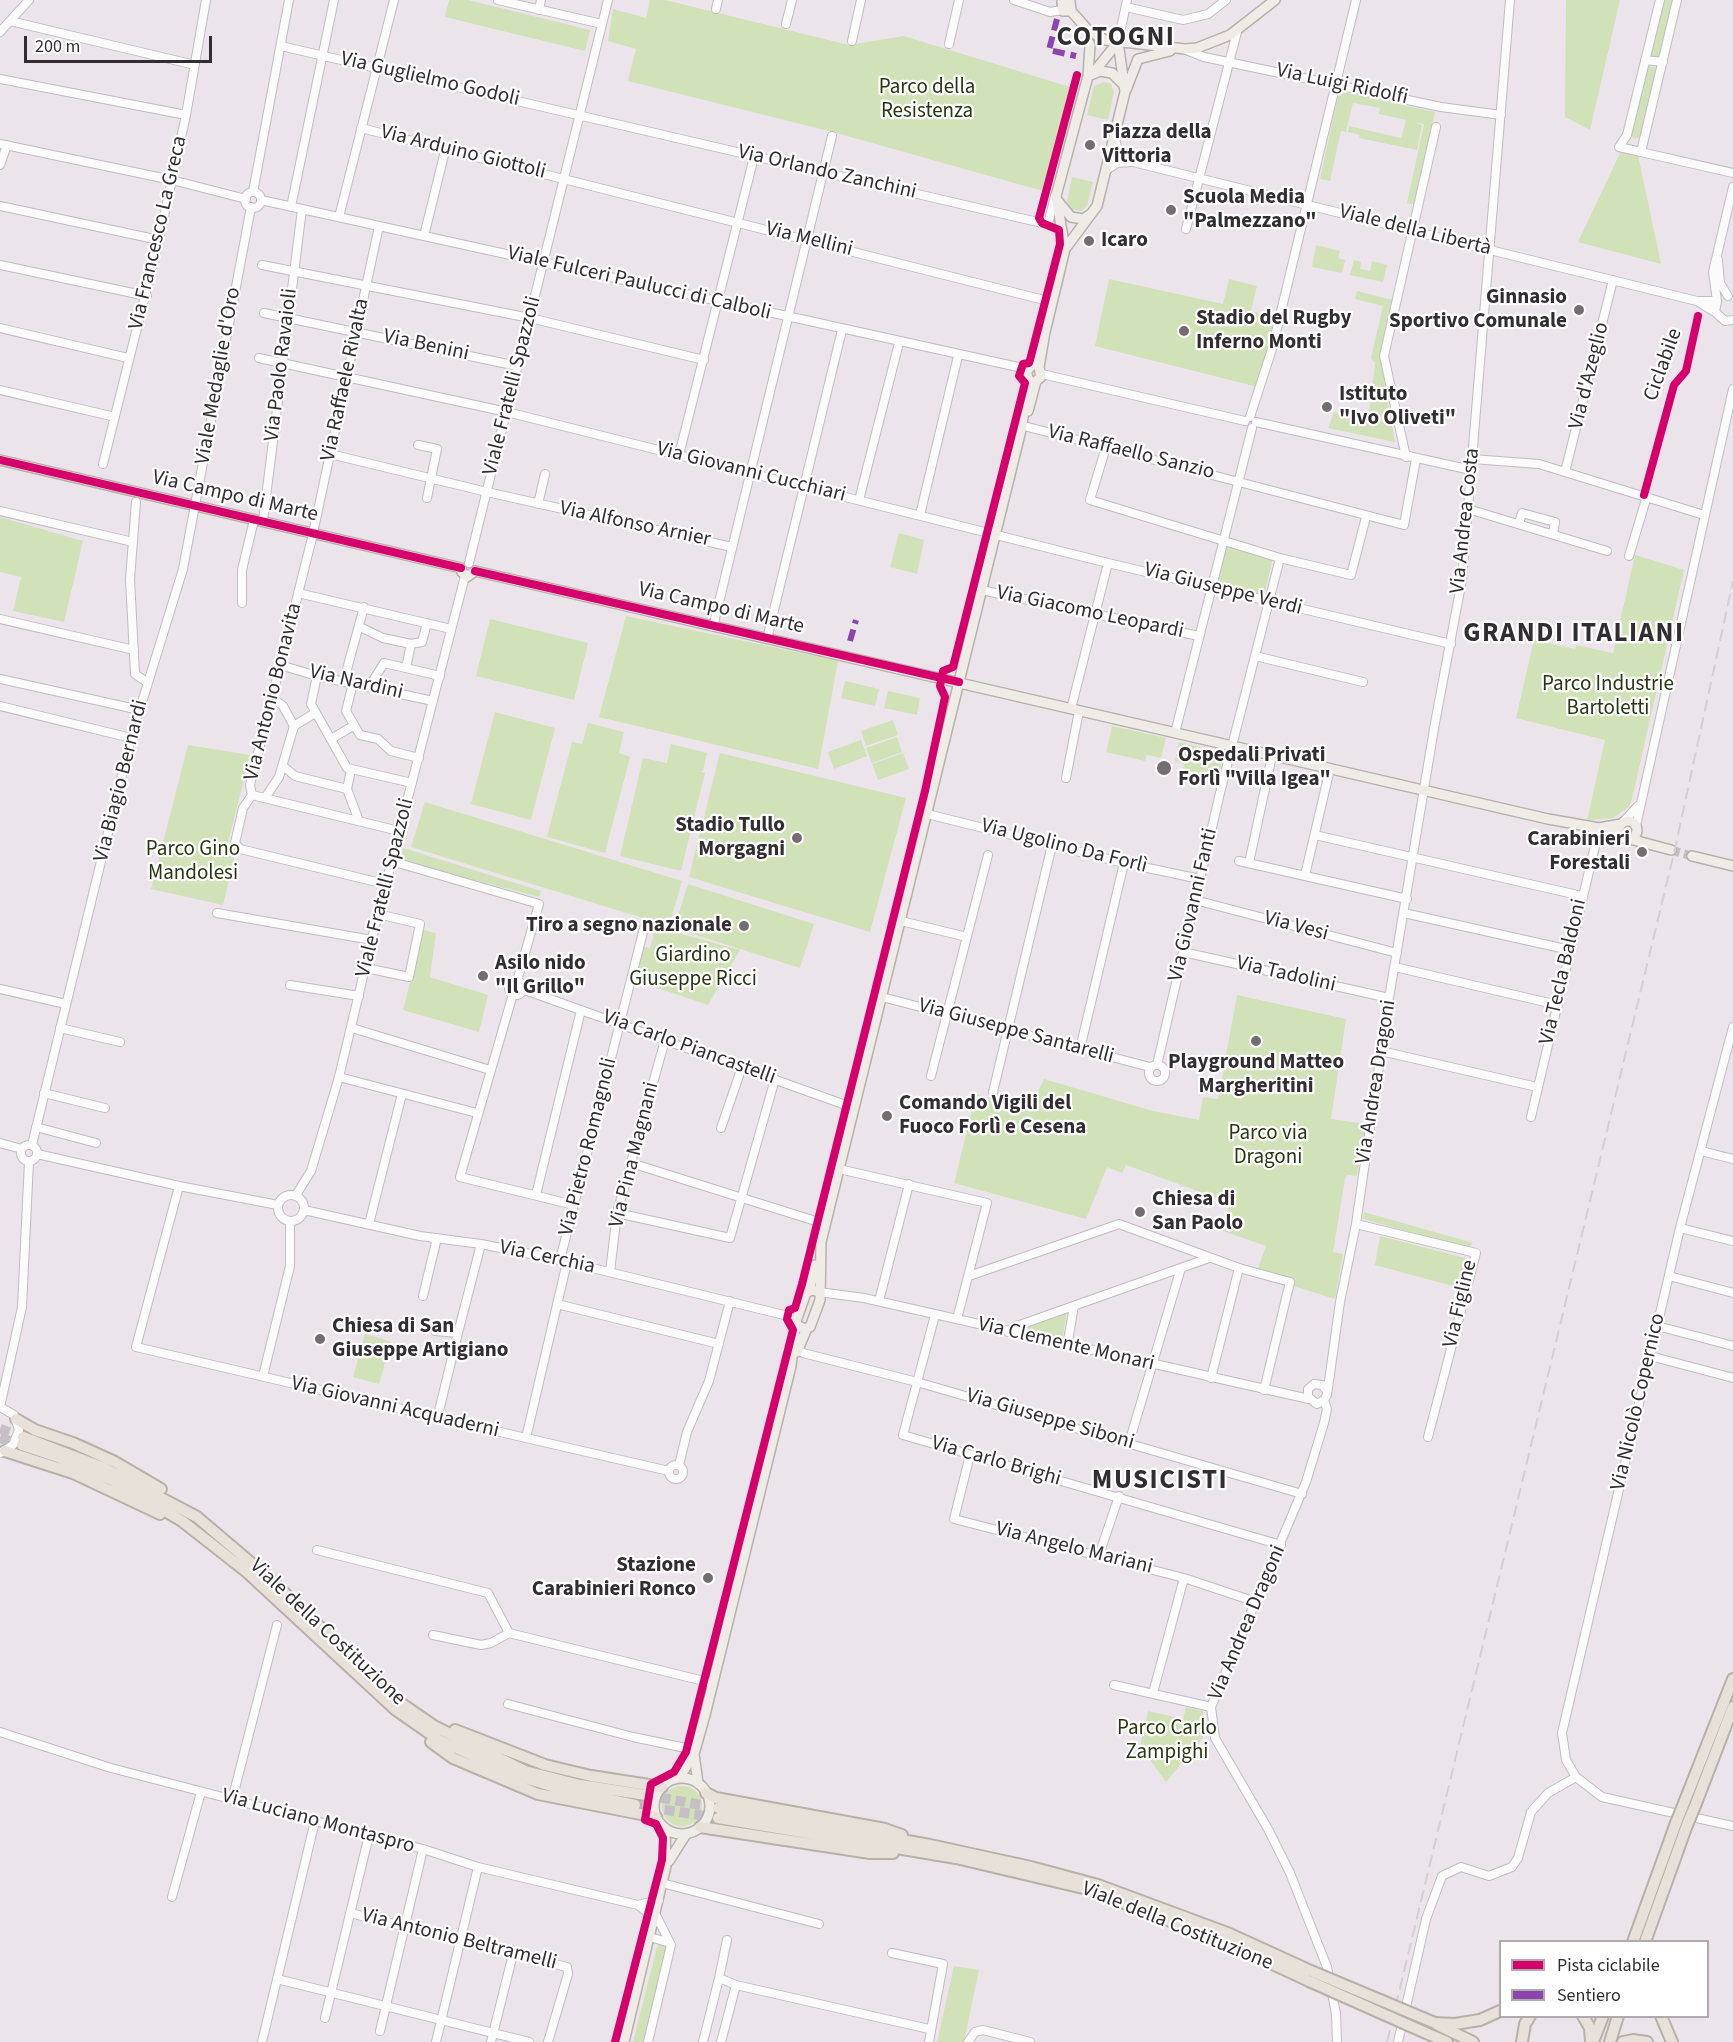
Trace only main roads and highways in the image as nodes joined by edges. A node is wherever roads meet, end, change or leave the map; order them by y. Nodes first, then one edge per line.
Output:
1 (1275, 0) edge
2 (1066, 5) edge
3 (1118, 42) junction
4 (1174, 49) junction
5 (1091, 74) junction
6 (1124, 89) junction
7 (1056, 196) junction
8 (1093, 213) junction
9 (1065, 249) junction
10 (0, 460) edge
11 (958, 682) junction
12 (1622, 826) junction
13 (1634, 832) junction
14 (1671, 850) tunnel mouth
15 (1733, 860) edge
16 (1733, 866) edge
17 (816, 1294) junction
18 (796, 1318) junction
19 (807, 1328) junction
20 (791, 1366) junction
21 (16, 1419) road end
22 (2, 1452) edge
23 (197, 1517) junction
24 (198, 1534) junction
25 (1733, 1679) edge
26 (395, 1705) junction
27 (1733, 1707) edge
28 (695, 1752) junction
29 (679, 1778) junction
30 (698, 1783) junction
31 (662, 1787) junction
32 (706, 1793) junction
33 (646, 1796) tunnel mouth
34 (635, 1804) tunnel mouth
35 (1689, 1804) junction
36 (718, 1813) tunnel mouth
37 (656, 1817) junction
38 (700, 1827) junction
39 (665, 1828) junction
40 (686, 1834) junction
41 (927, 1849) junction
42 (666, 1866) junction
43 (1657, 1893) junction
44 (1631, 1940) edge
45 (1645, 1940) edge
46 (1650, 1940) edge
47 (1310, 1976) junction
48 (1499, 2011) edge
49 (1529, 2018) edge
50 (1584, 2018) edge
51 (1602, 2018) edge
52 (1617, 2018) edge
53 (1662, 2018) edge
54 (1434, 2023) junction
55 (624, 2042) edge
56 (1447, 2042) edge
57 (1473, 2042) edge
58 (1522, 2042) edge
59 (1592, 2042) edge
60 (1610, 2042) edge
61 (1623, 2042) edge
62 (1647, 2042) edge
63 (1672, 2042) edge

1 - 4 main road
2 - 3 main road
2 - 5 main road
3 - 4 main road
3 - 5 main road
3 - 6 main road
4 - 6 main road
5 - 6 main road
5 - 7 main road
6 - 8 main road
7 - 8 main road
7 - 9 main road
8 - 9 main road
9 - 11 main road
10 - 11 main road, Via Campo di Marte
11 - 12 main road, Via Campo di Marte
11 - 17 main road
12 - 13 main road
12 - 13 main road
13 - 14 main road
15 - 16 main road
17 - 18 main road
17 - 19 main road
18 - 19 main road
18 - 20 main road
19 - 20 main road
20 - 28 main road
21 - 23 highway
22 - 24 highway
23 - 24 highway, Viale della Costituzione
23 - 26 highway, Viale della Costituzione
24 - 26 highway, Viale della Costituzione
25 - 35 highway
26 - 31 highway
26 - 33 highway, Viale della Costituzione
26 - 34 highway, Viale della Costituzione
26 - 37 highway
27 - 35 highway
28 - 29 main road
28 - 30 main road
29 - 30 main road
29 - 31 main road
30 - 32 main road
31 - 37 main road
32 - 38 main road
32 - 41 highway
35 - 43 highway, bridge
36 - 41 highway, Viale della Costituzione
37 - 39 main road
38 - 40 main road
38 - 41 highway
39 - 40 main road
39 - 42 main road
40 - 42 main road
41 - 47 highway, Viale della Costituzione
42 - 55 main road
43 - 44 highway
43 - 45 highway
43 - 46 highway
47 - 54 highway, Viale della Costituzione, bridge
47 - 56 highway, Viale della Costituzione, bridge
48 - 54 highway
49 - 58 highway
50 - 59 highway
51 - 59 highway
52 - 60 highway
53 - 63 highway
54 - 57 highway, Viale della Costituzione
61 - 62 highway

